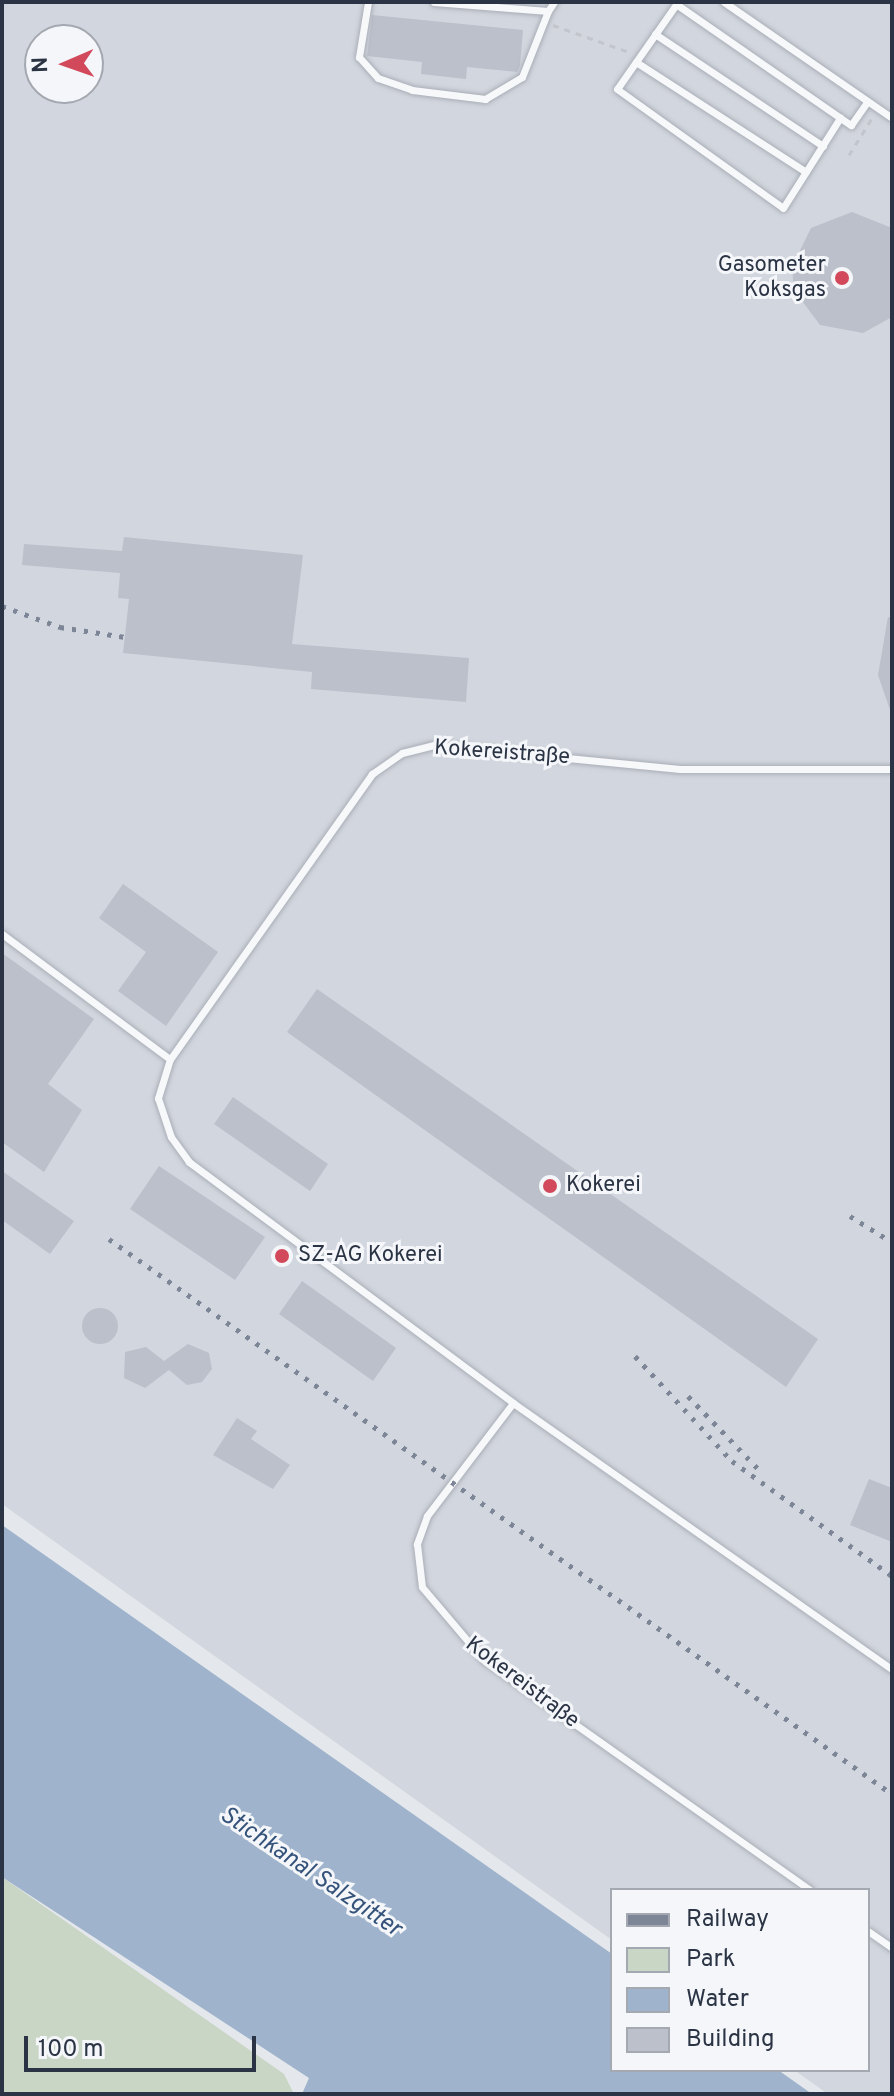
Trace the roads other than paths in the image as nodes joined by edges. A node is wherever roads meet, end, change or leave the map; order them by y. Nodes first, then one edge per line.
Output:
1 (368, 2) edge
2 (434, 2) edge
3 (554, 2) edge
4 (724, 2) edge
5 (676, 4) edge
6 (548, 11) junction
7 (655, 34) junction
8 (638, 59) junction
9 (868, 101) junction
10 (840, 118) junction
11 (892, 118) edge
12 (823, 146) junction
13 (806, 172) junction
14 (892, 769) edge
15 (2, 934) edge
16 (170, 1059) junction
17 (513, 1403) junction
18 (892, 1669) edge
19 (807, 1888) edge
20 (870, 1932) edge
21 (892, 1948) edge

1 - 6 lane
2 - 6 lane
3 - 6 lane
4 - 9 lane
5 - 7 lane
5 - 10 lane
7 - 8 lane
7 - 12 lane
8 - 13 lane
8 - 13 lane
9 - 10 lane
9 - 11 lane
10 - 12 lane
12 - 13 lane
14 - 16 lane, Kokereistraße
15 - 16 lane
16 - 17 lane, Kokereistraße
17 - 18 lane, Kokereistraße
17 - 19 lane, Kokereistraße
20 - 21 lane

